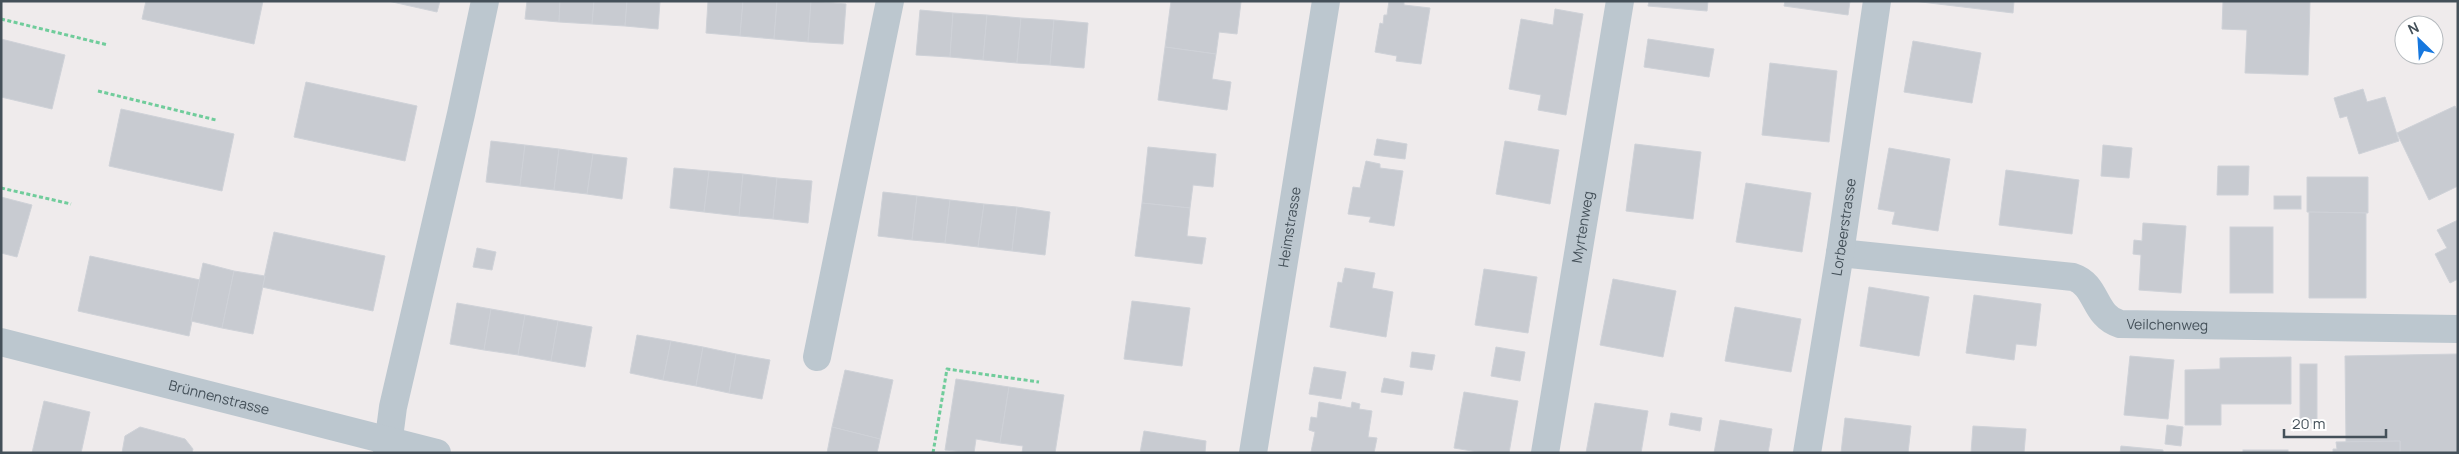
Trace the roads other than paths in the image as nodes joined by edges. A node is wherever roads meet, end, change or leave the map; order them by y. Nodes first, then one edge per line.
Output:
1 (485, 1) edge
2 (890, 1) edge
3 (1326, 1) edge
4 (1620, 1) edge
5 (1877, 1) edge
6 (1840, 253) junction
7 (2458, 329) edge
8 (1, 342) edge
9 (817, 358) dead end
10 (388, 447) edge
11 (437, 453) edge
12 (1253, 453) edge
13 (1545, 453) edge
14 (1807, 453) edge

1 - 10 street
2 - 9 street
3 - 12 street, Heimstrasse
4 - 13 street, Myrtenweg
5 - 6 street, Lorbeerstrasse
6 - 7 street, Veilchenweg
6 - 14 street, Lorbeerstrasse
8 - 10 street, Brünnenstrasse
10 - 11 street, Brünnenstrasse

